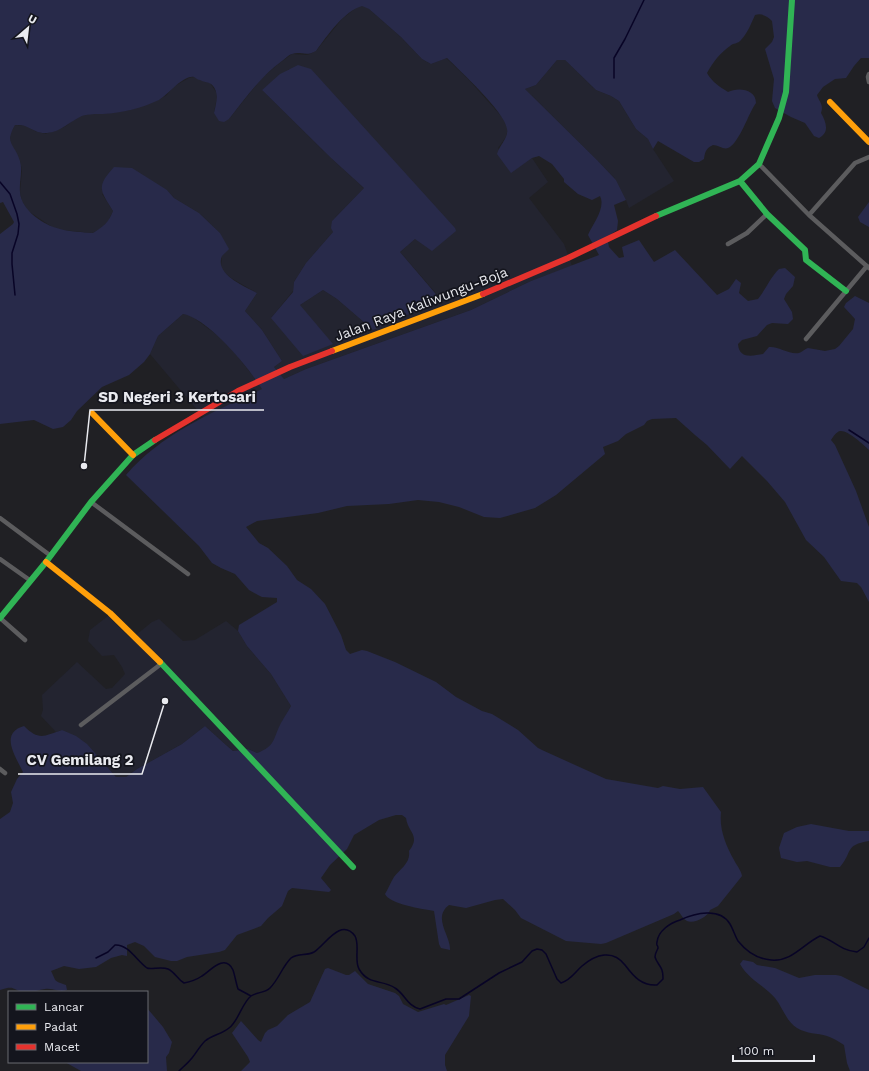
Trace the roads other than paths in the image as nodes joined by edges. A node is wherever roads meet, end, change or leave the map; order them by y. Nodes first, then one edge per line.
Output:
1 (792, 0) edge
2 (869, 74) edge
3 (869, 82) edge
4 (830, 102) dead end
5 (869, 142) edge
6 (869, 157) edge
7 (759, 164) junction
8 (740, 181) junction
9 (767, 214) junction
10 (808, 214) junction
11 (728, 244) dead end
12 (868, 267) edge
13 (846, 291) junction
14 (806, 339) dead end
15 (92, 413) dead end
16 (133, 455) junction
17 (92, 502) junction
18 (0, 518) edge
19 (51, 556) junction
20 (0, 559) edge
21 (46, 562) junction
22 (188, 574) dead end
23 (31, 580) junction
24 (0, 618) edge
25 (25, 640) dead end
26 (161, 664) junction
27 (81, 725) dead end
28 (0, 769) edge
29 (5, 773) dead end
30 (352, 867) dead end

1 - 7 main road, Jalan Raya Kaliwungu-Boja
2 - 3 street
4 - 5 main road
6 - 10 street
7 - 8 main road, Jalan Raya Kaliwungu-Boja
7 - 10 street
8 - 9 main road
8 - 16 main road, Jalan Raya Kaliwungu-Boja
9 - 11 street
9 - 13 main road
10 - 12 street
12 - 13 street
13 - 14 street
15 - 16 main road
16 - 17 main road, Jalan Raya Kaliwungu-Boja
17 - 19 main road, Jalan Raya Kaliwungu-Boja
17 - 22 street
18 - 19 street
19 - 21 main road, Jalan Raya Kaliwungu-Boja
20 - 23 street
21 - 23 main road, Jalan Raya Kaliwungu-Boja
21 - 26 main road
23 - 24 main road, Jalan Raya Kaliwungu-Boja
24 - 25 street
26 - 27 street
26 - 30 main road
28 - 29 street

